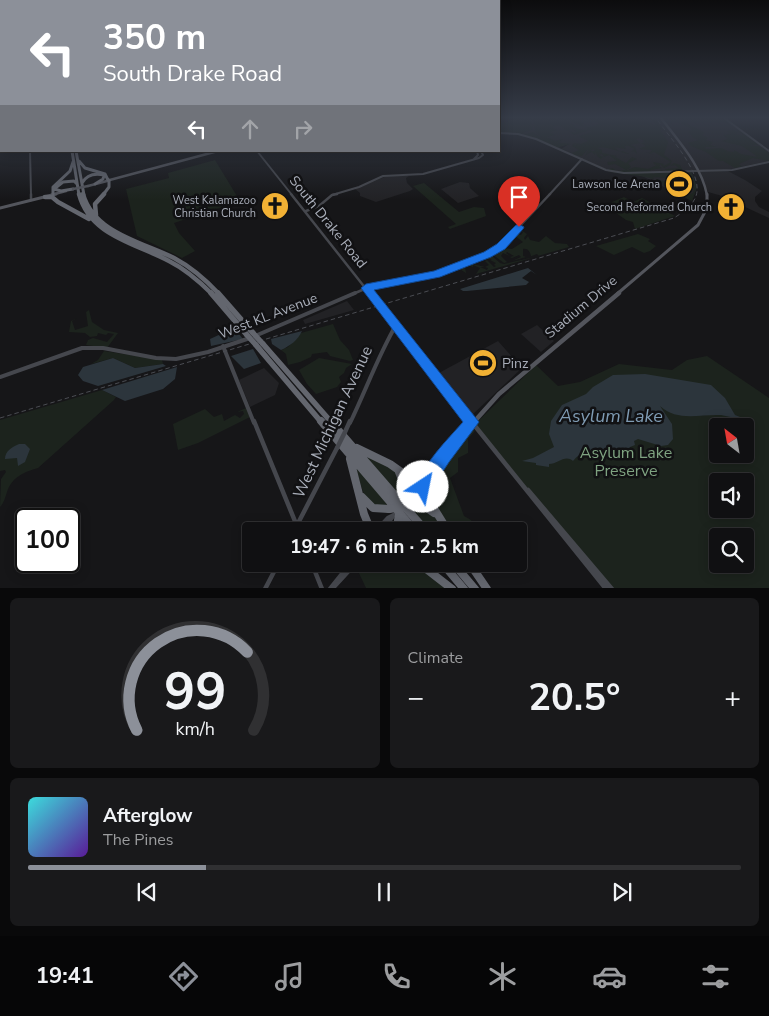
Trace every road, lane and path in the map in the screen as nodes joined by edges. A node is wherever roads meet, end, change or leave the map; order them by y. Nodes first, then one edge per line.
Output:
1 (549, 145) edge
2 (680, 145) edge
3 (30, 152) edge
4 (214, 152) edge
5 (258, 152) edge
6 (480, 152) edge
7 (75, 154) edge
8 (572, 154) junction
9 (582, 159) junction
10 (769, 162) edge
11 (692, 171) junction
12 (698, 171) junction
13 (109, 180) junction
14 (95, 184) junction
15 (80, 185) junction
16 (74, 189) junction
17 (53, 195) junction
18 (45, 197) junction
19 (31, 200) junction
20 (0, 208) edge
21 (306, 211) junction
22 (98, 222) junction
23 (366, 288) junction
24 (396, 325) junction
25 (223, 346) junction
26 (0, 378) edge
27 (472, 422) junction
28 (342, 441) junction
29 (440, 458) junction
30 (398, 471) junction
31 (424, 484) junction
32 (524, 487) junction
33 (358, 488) junction
34 (406, 501) junction
35 (400, 508) junction
36 (394, 515) junction
37 (294, 522) edge
38 (301, 522) edge
39 (367, 522) edge
40 (384, 522) edge
41 (389, 522) edge
42 (395, 522) edge
43 (408, 522) edge
44 (418, 522) edge
45 (441, 522) edge
46 (443, 522) edge
47 (274, 572) edge
48 (315, 572) edge
49 (344, 572) edge
50 (347, 572) edge
51 (431, 572) edge
52 (450, 572) edge
53 (461, 572) edge
54 (476, 572) edge
55 (265, 588) edge
56 (322, 588) edge
57 (331, 588) edge
58 (452, 588) edge
59 (464, 588) edge
60 (476, 588) edge
61 (487, 588) edge
62 (606, 588) edge
63 (612, 588) edge

1 - 8 street
2 - 12 main road, Stadium Drive
3 - 19 street
4 - 13 main road
5 - 21 street, South Drake Road
6 - 21 street
7 - 13 highway
7 - 15 highway
7 - 17 highway
8 - 9 street
8 - 11 street
9 - 11 street
9 - 23 street, West KL Avenue
10 - 12 street
11 - 12 street
12 - 27 main road, Stadium Drive
13 - 14 main road
13 - 22 highway
14 - 15 highway
14 - 16 main road, bridge
15 - 16 highway
15 - 22 highway
16 - 17 main road
17 - 18 main road
18 - 19 main road
18 - 22 highway
19 - 20 main road
21 - 23 street, South Drake Road
22 - 28 highway, bridge
23 - 24 street, South Drake Road
23 - 25 street, West KL Avenue
24 - 27 street, South Drake Road
24 - 28 street, West Michigan Avenue
25 - 26 street, West KL Avenue
25 - 37 street
27 - 29 main road, Stadium Drive
27 - 32 street, South Drake Road
28 - 30 highway
28 - 33 highway
28 - 38 street, West Michigan Avenue
28 - 43 highway
28 - 44 highway
29 - 30 highway
29 - 31 main road, Stadium Drive
29 - 34 main road, Stadium Drive
30 - 34 highway
31 - 34 main road, Stadium Drive
31 - 46 highway
32 - 62 street, South Drake Road
32 - 63 street, South Drake Road
33 - 36 highway
33 - 39 highway
34 - 35 highway, bridge
34 - 45 highway
35 - 36 highway, bridge
35 - 36 highway, bridge
36 - 40 street
36 - 41 street
36 - 42 highway
47 - 55 street
48 - 56 street
49 - 57 street
50 - 57 street
51 - 58 highway
52 - 59 highway
53 - 60 highway
54 - 61 highway

